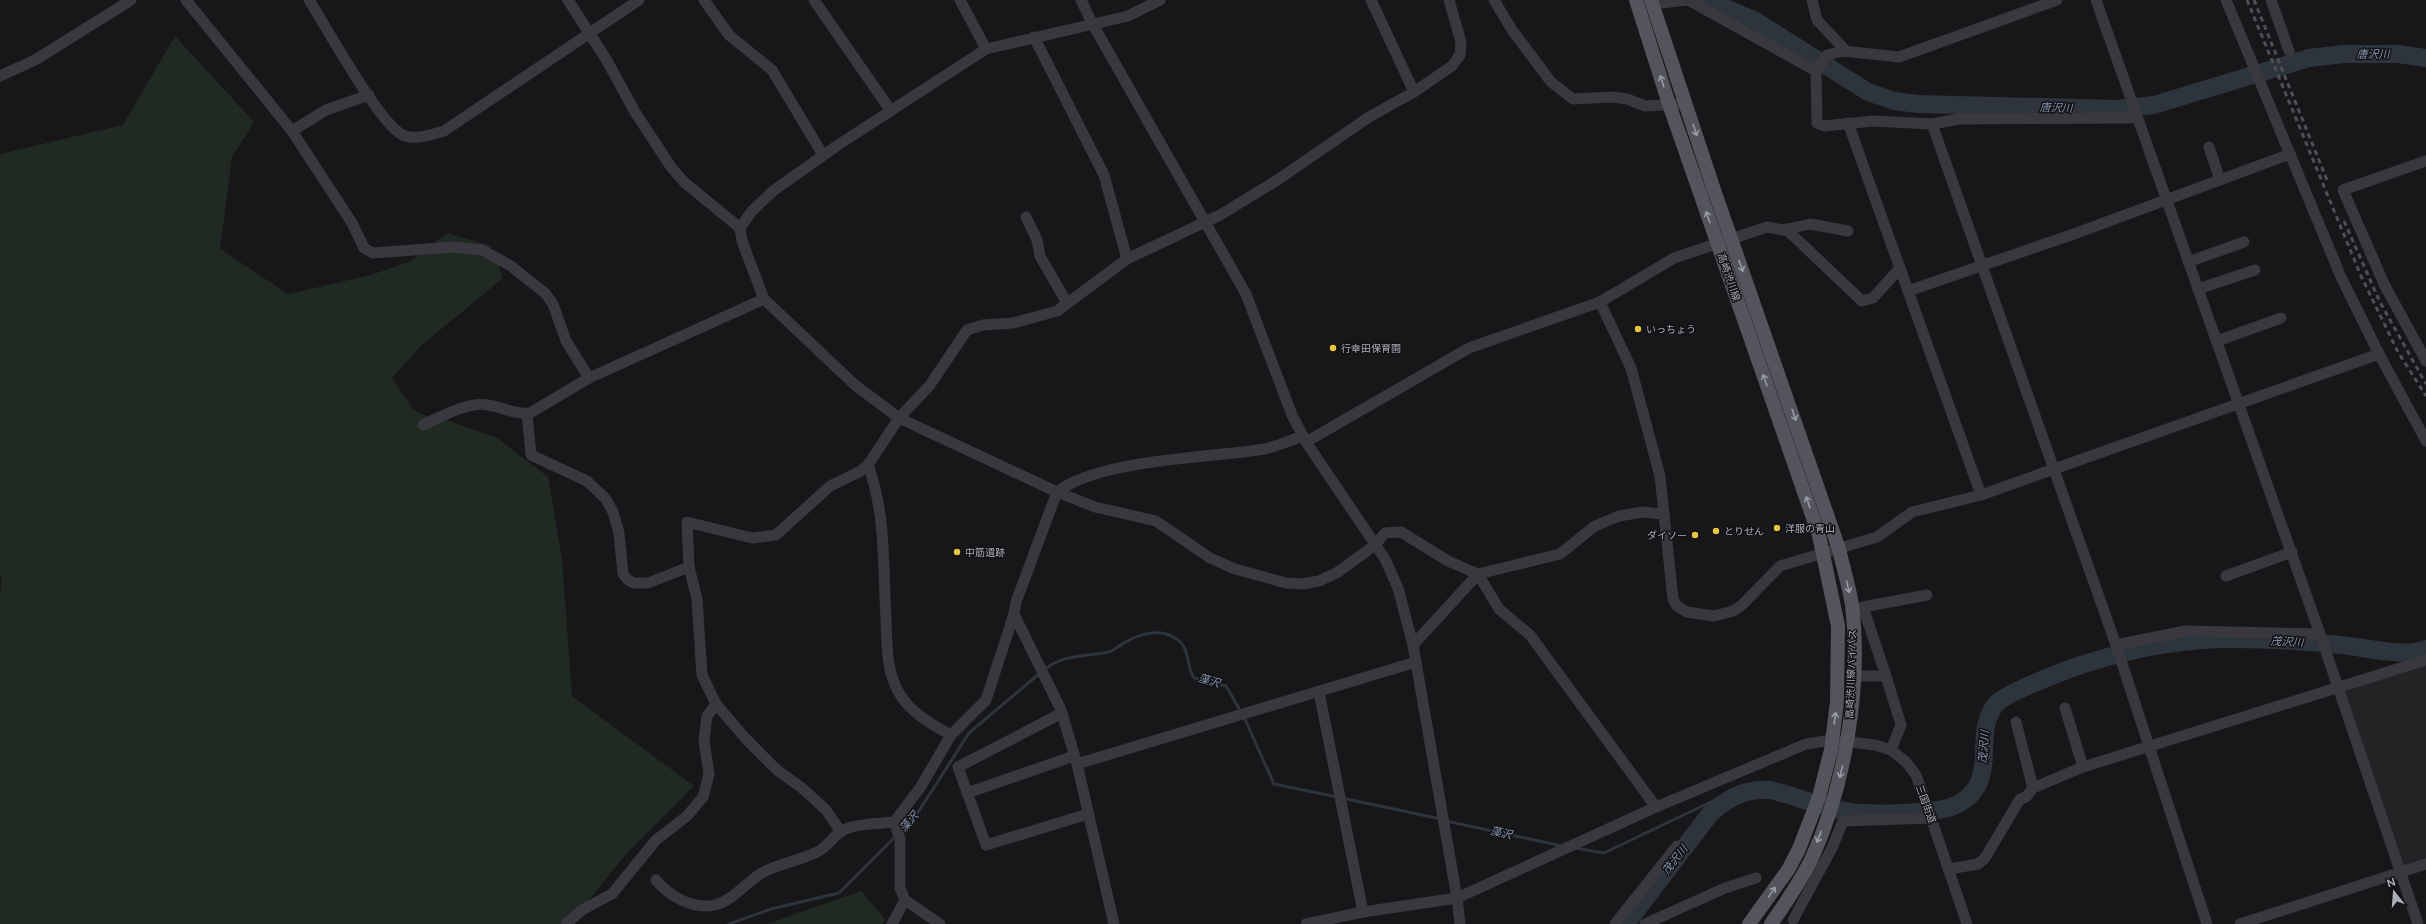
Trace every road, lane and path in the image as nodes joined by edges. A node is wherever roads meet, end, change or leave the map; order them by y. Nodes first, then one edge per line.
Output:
1 (130, 0) edge
2 (186, 0) edge
3 (309, 0) edge
4 (568, 0) edge
5 (639, 0) edge
6 (704, 0) edge
7 (814, 0) edge
8 (960, 0) edge
9 (1081, 0) edge
10 (1160, 0) edge
11 (1371, 0) edge
12 (1449, 0) edge
13 (1494, 0) edge
14 (1636, 0) edge
15 (1812, 0) edge
16 (2057, 0) edge
17 (2096, 0) edge
18 (2226, 0) edge
19 (2271, 0) edge
20 (1651, 2) edge
21 (1092, 23) junction
22 (589, 34) junction
23 (1034, 37) junction
24 (986, 49) junction
25 (2289, 51) dead end
26 (1847, 52) junction
27 (1816, 71) junction
28 (0, 76) edge
29 (1414, 92) junction
30 (369, 95) junction
31 (1669, 104) junction
32 (1686, 104) junction
33 (891, 110) junction
34 (2136, 116) junction
35 (1848, 122) junction
36 (1932, 124) junction
37 (292, 131) junction
38 (2209, 147) dead end
39 (2290, 154) junction
40 (823, 155) junction
41 (2426, 161) edge
42 (2220, 180) junction
43 (2165, 200) junction
44 (1026, 217) dead end
45 (1206, 221) junction
46 (740, 228) junction
47 (1786, 229) junction
48 (1848, 231) dead end
49 (1731, 239) junction
50 (2244, 242) dead end
51 (1717, 243) junction
52 (1127, 259) junction
53 (2188, 262) junction
54 (1982, 265) junction
55 (1900, 268) junction
56 (2255, 270) dead end
57 (2198, 289) junction
58 (1908, 291) junction
59 (764, 299) junction
60 (1600, 302) junction
61 (1067, 304) junction
62 (2281, 318) dead end
63 (2217, 341) junction
64 (2379, 354) junction
65 (2426, 361) edge
66 (589, 378) junction
67 (2240, 404) junction
68 (527, 414) junction
69 (900, 418) junction
70 (423, 425) dead end
71 (1305, 439) junction
72 (2426, 441) edge
73 (868, 465) junction
74 (2055, 469) junction
75 (1057, 492) junction
76 (1981, 495) junction
77 (1662, 514) junction
78 (1375, 545) junction
79 (1839, 549) junction
80 (2292, 552) junction
81 (1824, 553) junction
82 (689, 567) junction
83 (1478, 574) junction
84 (2226, 576) dead end
85 (1927, 595) dead end
86 (1014, 614) junction
87 (2320, 634) junction
88 (1413, 645) junction
89 (2117, 646) junction
90 (2426, 660) edge
91 (1416, 662) junction
92 (1852, 676) junction
93 (1886, 676) junction
94 (2338, 686) junction
95 (1319, 692) junction
96 (716, 704) junction
97 (2065, 708) dead end
98 (1062, 713) junction
99 (2016, 722) dead end
100 (951, 735) junction
101 (1832, 740) junction
102 (1847, 742) junction
103 (2150, 746) junction
104 (1891, 750) junction
105 (1075, 760) junction
106 (2084, 768) junction
107 (2033, 788) junction
108 (967, 793) junction
109 (1822, 802) junction
110 (1656, 807) junction
111 (1088, 814) junction
112 (1932, 818) junction
113 (894, 822) junction
114 (841, 832) junction
115 (1677, 846) dead end
116 (2426, 864) edge
117 (1949, 869) junction
118 (2402, 872) junction
119 (1756, 878) dead end
120 (656, 880) dead end
121 (1458, 898) junction
122 (905, 900) junction
123 (1363, 912) junction
124 (1793, 920) dead end
125 (566, 924) edge
126 (892, 924) edge
127 (940, 924) edge
128 (1114, 924) edge
129 (1306, 924) edge
130 (1460, 924) edge
131 (1615, 924) edge
132 (1645, 924) edge
133 (1749, 924) edge
134 (1771, 924) edge
135 (1967, 924) edge
136 (2207, 924) edge
137 (2240, 924) edge
138 (2418, 924) edge

1 - 28 street
2 - 37 street
3 - 30 street
4 - 22 street
5 - 22 street
6 - 40 street
7 - 33 street
8 - 24 street
9 - 21 street
10 - 21 street
11 - 29 street
12 - 29 street
13 - 31 street
31 -> 14 main road, 高崎渋川線
15 - 26 street
16 - 26 street
17 - 34 street
18 - 39 street
19 - 25 street
20 - 27 street
20 - 32 main road, 高崎渋川線
21 - 23 street
21 - 45 street
22 - 30 street
22 - 46 street
23 - 24 street
23 - 52 street
24 - 33 street
26 - 27 street
27 - 35 street
29 - 45 street
30 - 37 street
31 - 32 street
51 -> 31 main road, 高崎渋川線
32 -> 49 main road, 高崎渋川線
33 - 40 street
34 - 36 street
34 - 43 street
35 - 36 street
35 - 55 street
36 - 54 street
37 - 66 street
38 - 42 street
39 - 42 street
39 - 64 street
40 - 46 street
41 - 65 street
42 - 43 street
43 - 53 street
43 - 54 street
44 - 61 street
45 - 52 street
45 - 71 street
46 - 59 street
47 - 48 street
47 - 49 street
47 - 55 street
49 - 51 street
49 -> 79 main road, 高崎渋川線
50 - 53 street
51 - 60 street
81 -> 51 main road, 高崎渋川線
52 - 61 street
53 - 57 street
54 - 58 street
54 - 74 street
55 - 58 street
56 - 57 street
57 - 63 street
58 - 76 street
59 - 66 street
59 - 69 street
60 - 71 street
60 - 77 street
61 - 69 street
62 - 63 street
63 - 67 street
64 - 67 street
64 - 72 street
66 - 68 street
67 - 74 street
67 - 80 street
68 - 70 street
68 - 82 street
69 - 73 street
69 - 75 street
71 - 75 street
71 - 78 street
73 - 82 street
73 - 100 street
74 - 76 street
74 - 89 street
75 - 78 street
75 - 86 street
76 - 79 street
77 - 81 street
77 - 83 street
78 - 83 street
78 - 88 street
79 - 81 street
79 -> 92 main road, 高崎渋川線バイパス
80 - 84 street
80 - 87 street
101 -> 81 main road, 高崎渋川線バイパス
82 - 96 street
83 - 88 street
83 - 110 street
85 - 93 street
86 - 98 street
86 - 100 street
87 - 89 street
87 - 94 street
88 - 91 street
89 - 103 street
90 - 94 street
91 - 95 street
91 - 121 street
92 - 93 street
92 - 102 main road, 高崎渋川線バイパス
93 - 104 street
94 - 103 street
94 - 118 street
95 - 105 street
95 - 123 street
96 - 114 street
96 - 125 street
97 - 106 street
98 - 105 street
98 - 108 street
99 - 107 street
100 - 113 street
101 - 102 street, 三国街道
101 - 109 main road, 高崎渋川線バイパス
101 - 110 street, 三国街道
102 - 104 street, 三国街道
102 -> 109 main road, 高崎渋川線バイパス
103 - 106 street
103 - 136 street
104 - 112 street, 三国街道
105 - 108 street
105 - 111 street
106 - 107 street
107 - 117 street
108 - 111 street
133 -> 109 main road, 高崎渋川線バイパス
109 -> 134 main road
110 - 121 street, 三国街道
111 - 128 street
112 - 117 street, 三国街道
112 - 124 street
113 - 114 street
113 - 122 street
114 - 120 street
115 - 131 street
116 - 118 street
117 - 135 street, 三国街道
118 - 137 street
118 - 138 street
119 - 132 street
121 - 123 street, 三国街道
121 - 130 street
122 - 126 street
122 - 127 street
123 - 129 street, 三国街道

